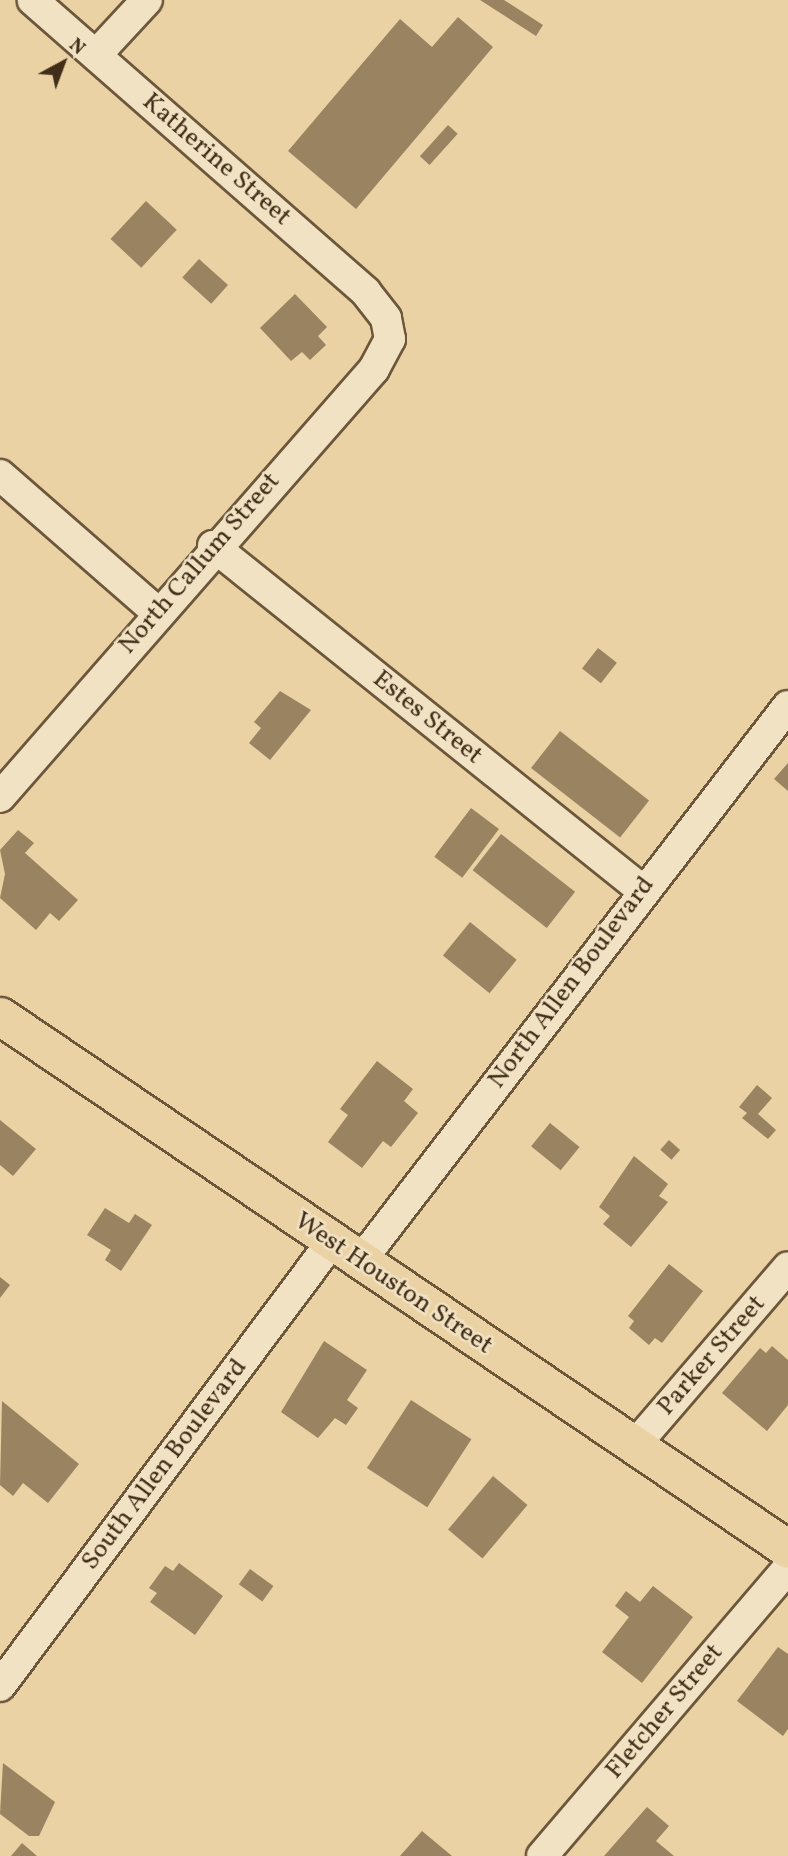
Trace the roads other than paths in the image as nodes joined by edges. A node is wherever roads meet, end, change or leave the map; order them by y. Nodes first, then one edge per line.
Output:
1 (33, 0) edge
2 (147, 0) edge
3 (96, 55) junction
4 (390, 328) joint
5 (0, 475) edge
6 (213, 546) junction
7 (157, 612) junction
8 (788, 706) edge
9 (0, 797) edge
10 (642, 890) junction
11 (0, 1016) edge
12 (345, 1253) junction
13 (788, 1267) edge
14 (636, 1444) junction
15 (788, 1549) edge
16 (788, 1568) edge
17 (0, 1686) edge
18 (542, 1856) edge

1 - 3 street, Katherine Street
2 - 3 street
3 - 4 street, Katherine Street
4 - 6 street, North Callum Street
5 - 7 street
6 - 7 street, North Callum Street
6 - 10 street, Estes Street
7 - 9 street, North Callum Street
8 - 10 street, North Allen Boulevard
10 - 12 street, North Allen Boulevard
11 - 12 main road, West Houston Street
12 - 14 main road, West Houston Street
12 - 17 street, South Allen Boulevard
13 - 14 street, Parker Street
14 - 15 main road, West Houston Street
16 - 18 street, Fletcher Street

